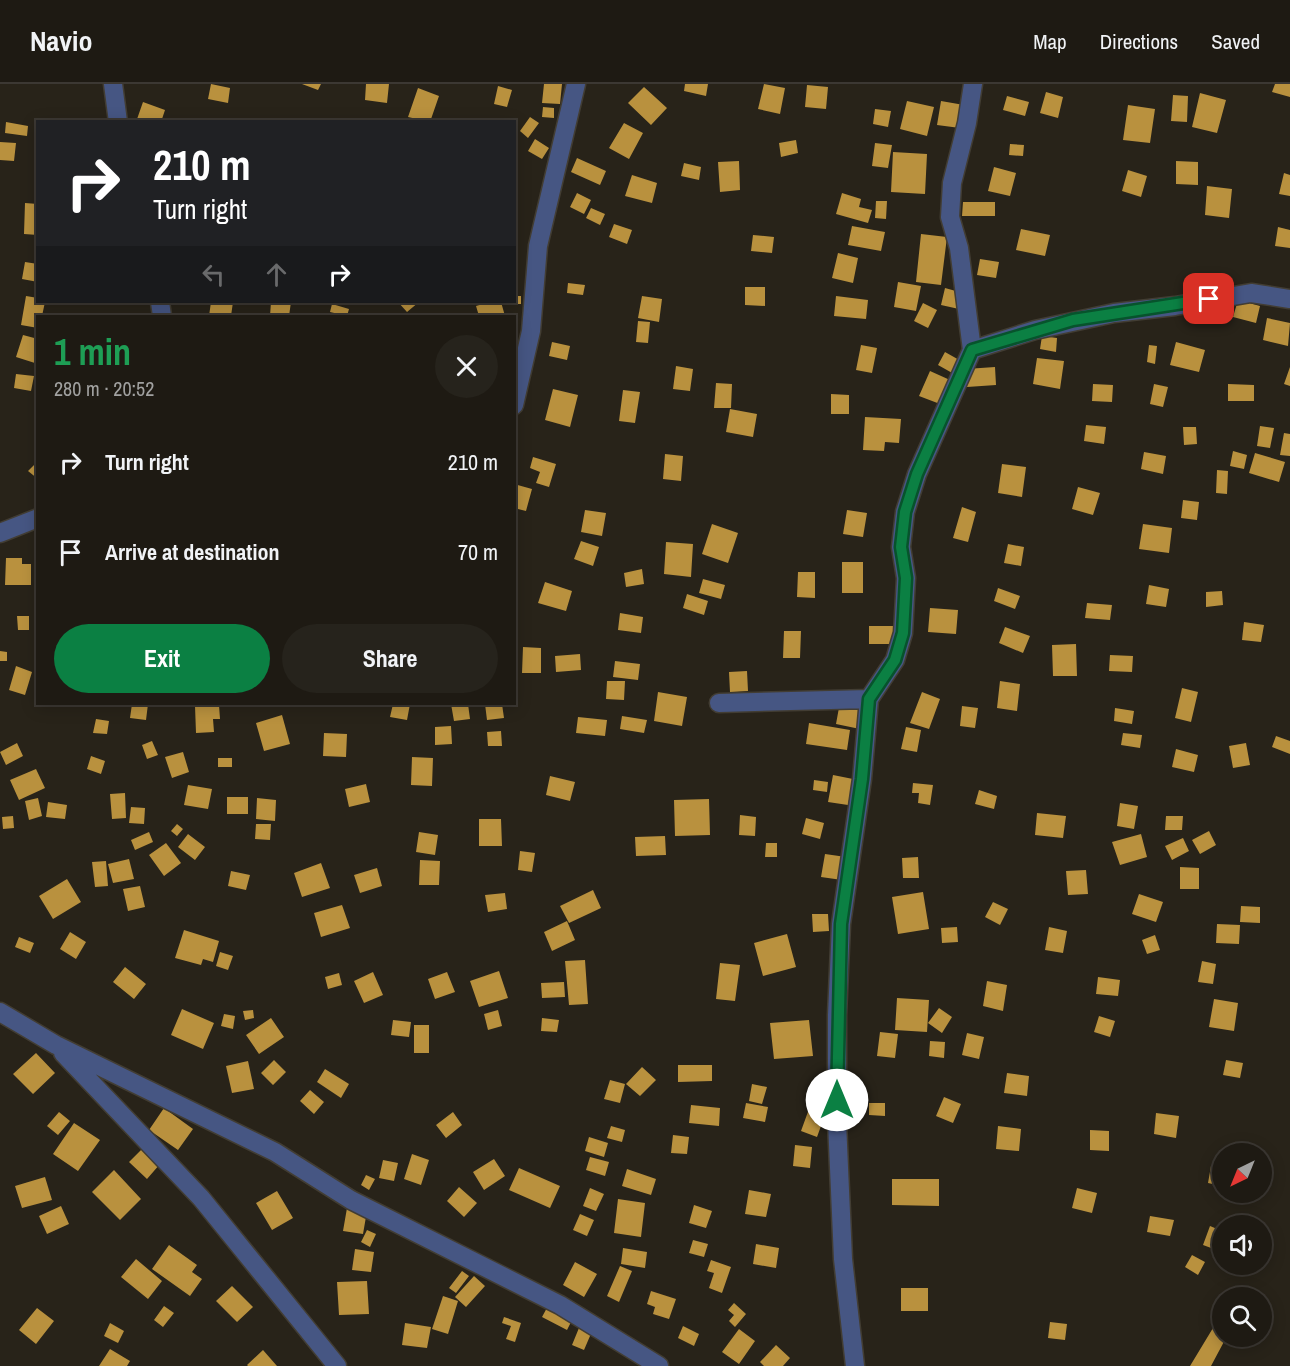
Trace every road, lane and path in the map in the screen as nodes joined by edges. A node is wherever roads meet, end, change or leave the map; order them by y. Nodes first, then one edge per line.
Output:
1 (113, 84) edge
2 (576, 84) edge
3 (973, 84) edge
4 (118, 120) edge
5 (1290, 299) edge
6 (972, 350) junction
7 (516, 396) edge
8 (36, 519) edge
9 (0, 533) edge
10 (869, 699) junction
11 (719, 703) dead end
12 (0, 1012) edge
13 (56, 1045) junction
14 (337, 1366) edge
15 (659, 1366) edge
16 (855, 1366) edge

1 - 4 street
2 - 7 street
3 - 6 street
5 - 6 street
6 - 10 street
8 - 9 street
10 - 11 street
10 - 16 street
12 - 13 street
13 - 14 street
13 - 15 street

